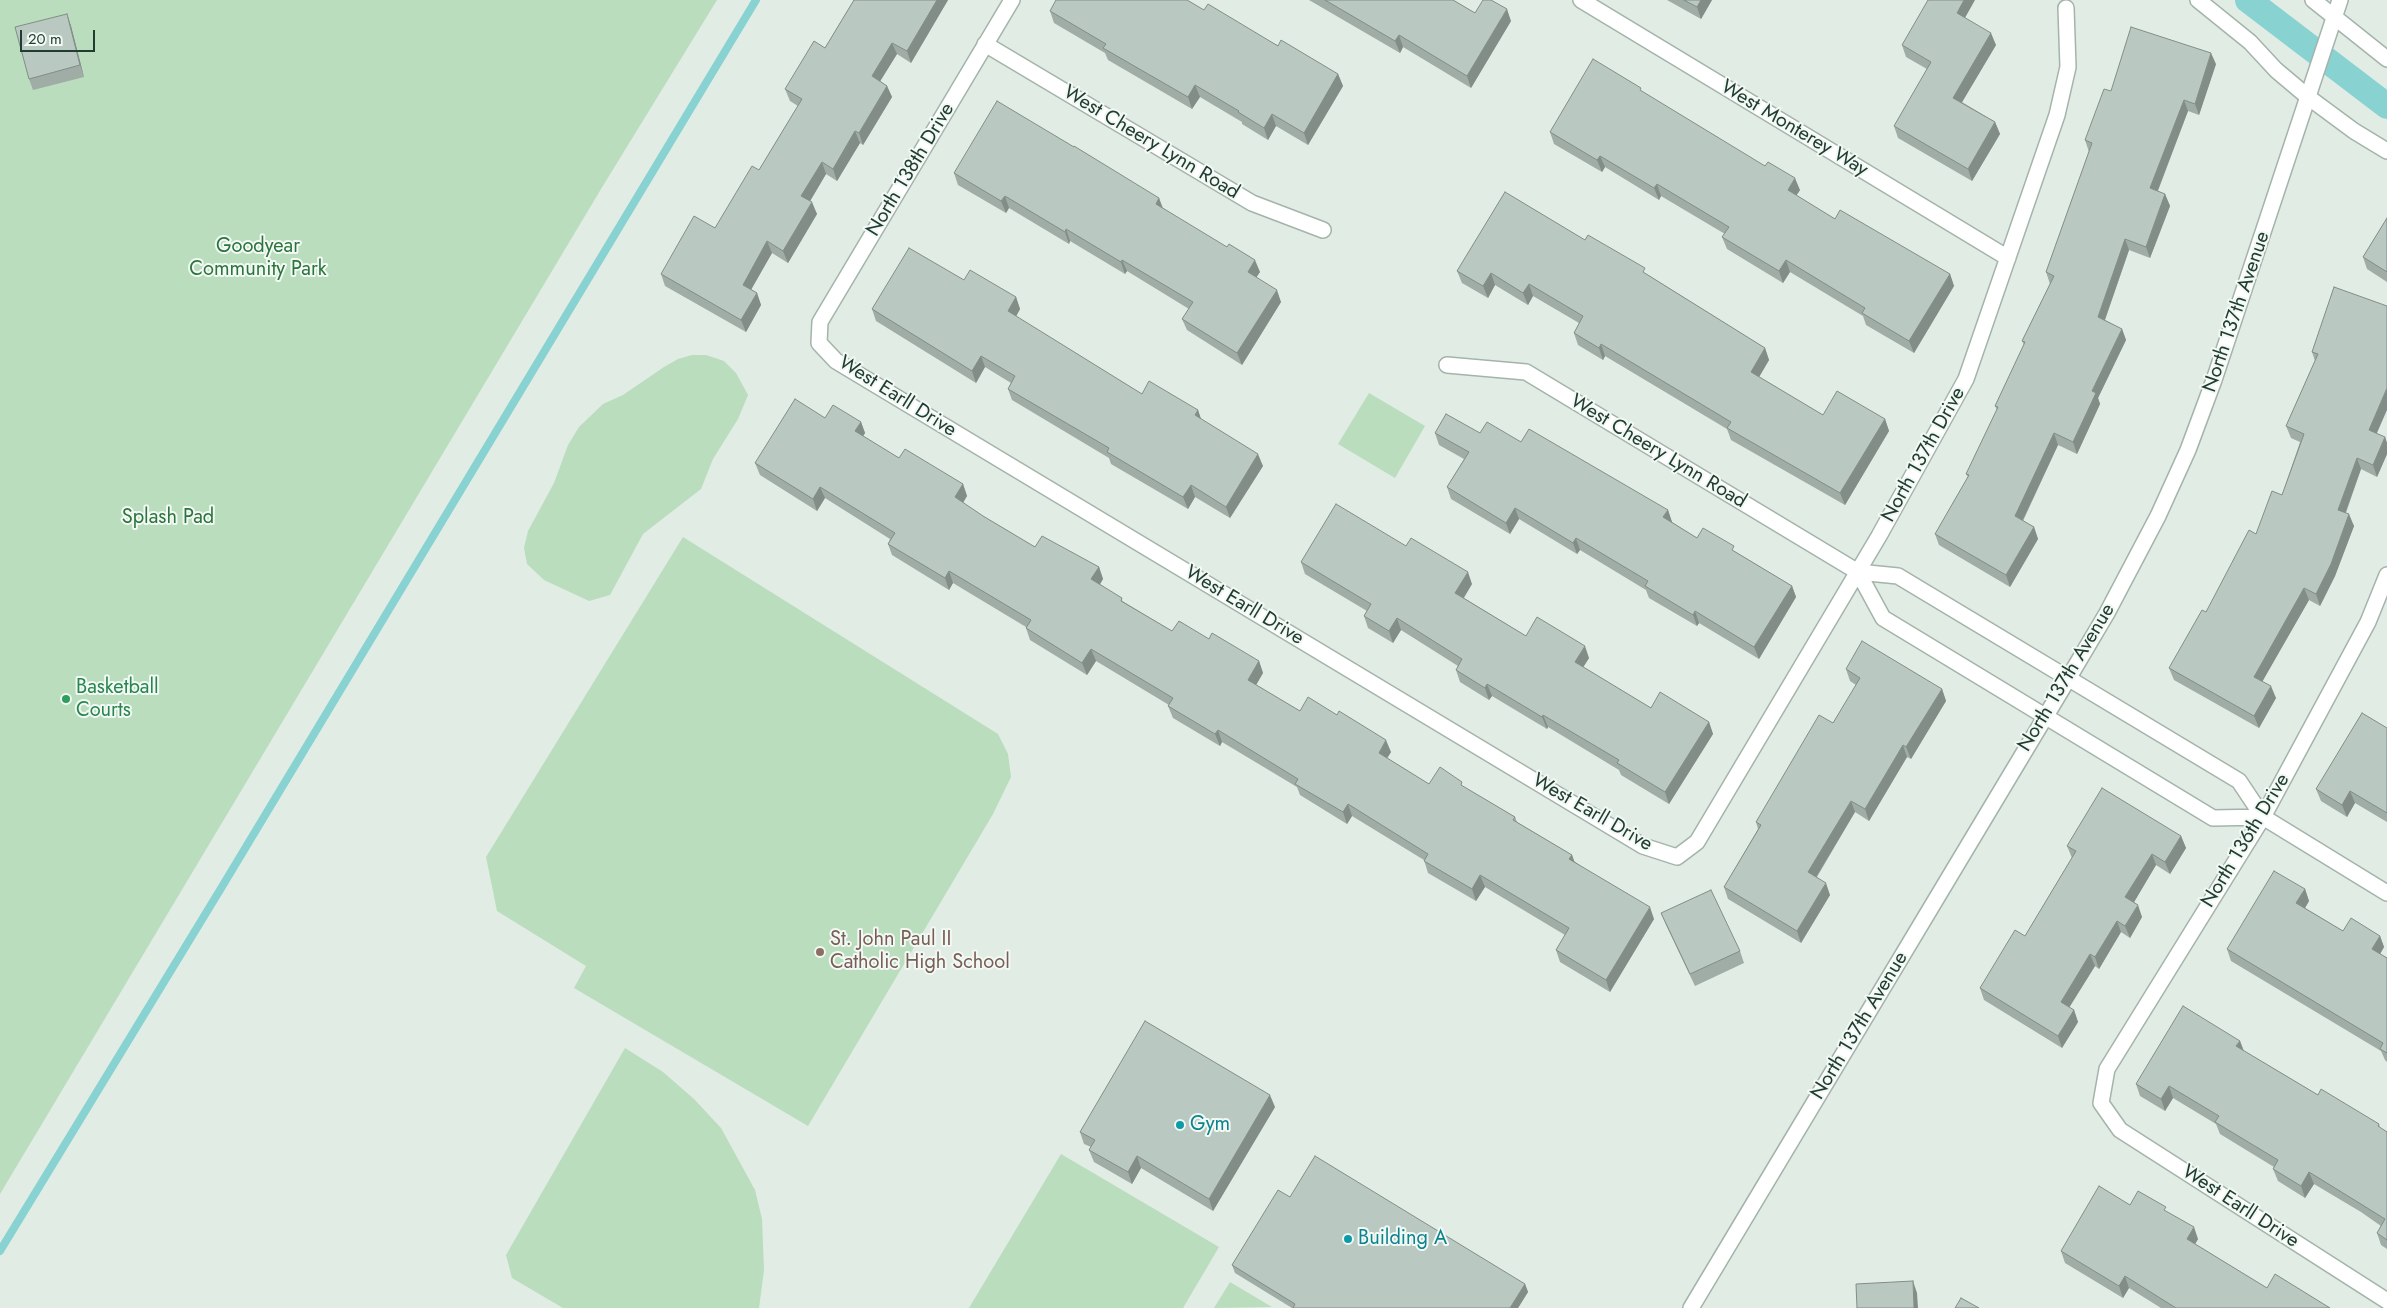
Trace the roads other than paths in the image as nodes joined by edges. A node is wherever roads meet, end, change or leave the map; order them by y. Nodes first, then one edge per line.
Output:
1 (1012, 0) edge
2 (1582, 0) edge
3 (2198, 0) edge
4 (2312, 0) edge
5 (2340, 0) edge
6 (2066, 8) dead end
7 (2334, 17) junction
8 (985, 44) junction
9 (2387, 59) edge
10 (2310, 92) junction
11 (2387, 151) edge
12 (1323, 230) dead end
13 (2008, 258) junction
14 (819, 343) joint
15 (1447, 366) dead end
16 (1858, 572) junction
17 (2387, 575) edge
18 (2068, 679) junction
19 (2045, 715) junction
20 (2263, 817) junction
21 (1677, 857) joint
22 (2387, 893) edge
23 (2101, 1103) joint
24 (2387, 1301) edge
25 (1691, 1308) edge

1 - 8 street, North 138th Drive
2 - 13 street, West Monterey Way
3 - 10 street
4 - 7 street
5 - 7 street, North 137th Avenue
6 - 13 street, North 137th Drive
7 - 9 street
7 - 10 street, North 137th Avenue
8 - 12 street, West Cheery Lynn Road
8 - 14 street, North 138th Drive
10 - 11 street
10 - 18 street, North 137th Avenue
13 - 16 street, North 137th Drive
14 - 21 street, West Earll Drive
15 - 16 street, West Cheery Lynn Road
16 - 18 street, West Cheery Lynn Road
16 - 19 street
16 - 21 street, North 137th Drive
17 - 20 street, North 136th Drive
18 - 19 street, North 137th Avenue
18 - 20 street, West Cheery Lynn Road
19 - 20 street
19 - 25 street, North 137th Avenue
20 - 22 street, West Cheery Lynn Road
20 - 23 street, North 136th Drive
23 - 24 street, West Earll Drive

